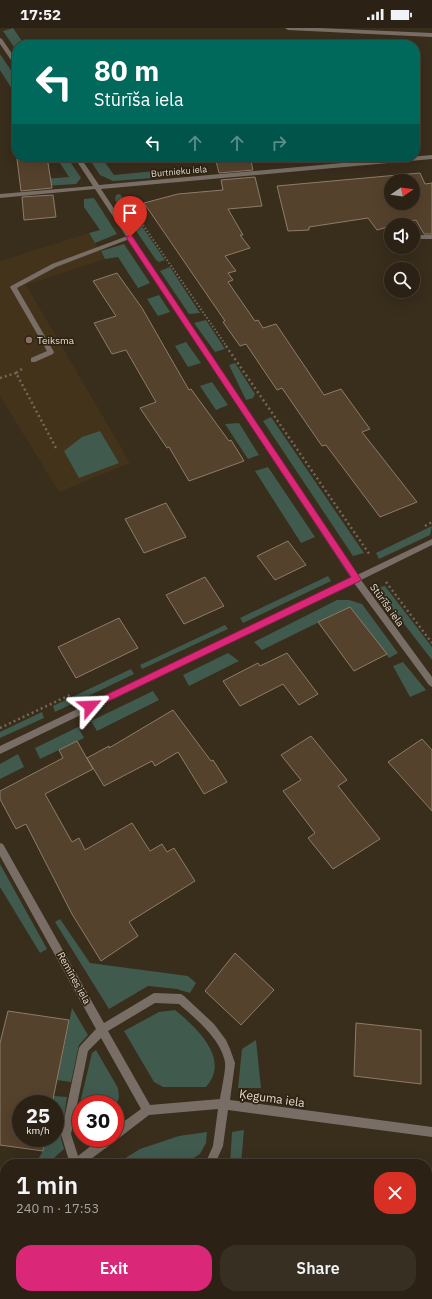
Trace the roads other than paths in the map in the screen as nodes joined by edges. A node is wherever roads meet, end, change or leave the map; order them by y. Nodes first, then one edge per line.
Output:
1 (288, 28) edge
2 (432, 35) edge
3 (0, 40) edge
4 (12, 58) edge
5 (432, 157) edge
6 (420, 158) edge
7 (80, 162) edge
8 (376, 162) edge
9 (97, 187) junction
10 (0, 196) edge
11 (130, 237) junction
12 (420, 237) edge
13 (432, 237) edge
14 (33, 360) road end
15 (432, 542) edge
16 (356, 579) junction
17 (432, 683) edge
18 (0, 750) edge
19 (0, 847) edge
20 (103, 1029) junction
21 (223, 1104) junction
22 (147, 1110) junction
23 (124, 1127) edge
24 (432, 1132) edge
25 (98, 1147) edge
26 (74, 1159) edge
27 (82, 1159) edge
28 (212, 1159) edge

1 - 2 street
3 - 4 street
5 - 6 street, Burtnieku iela
7 - 9 street, Stūrīša iela
8 - 9 street, Burtnieku iela
9 - 10 street, Burtnieku iela
9 - 11 street, Stūrīša iela
11 - 14 street
11 - 16 street, Stūrīša iela
12 - 13 street
15 - 16 street
16 - 17 street, Stūrīša iela
16 - 18 street
19 - 20 street, Remīnes iela
20 - 21 street
20 - 22 street, Remīnes iela
20 - 26 street
21 - 22 street, Ķeguma iela
21 - 24 street, Ķeguma iela
21 - 28 street
22 - 23 street
25 - 27 street

